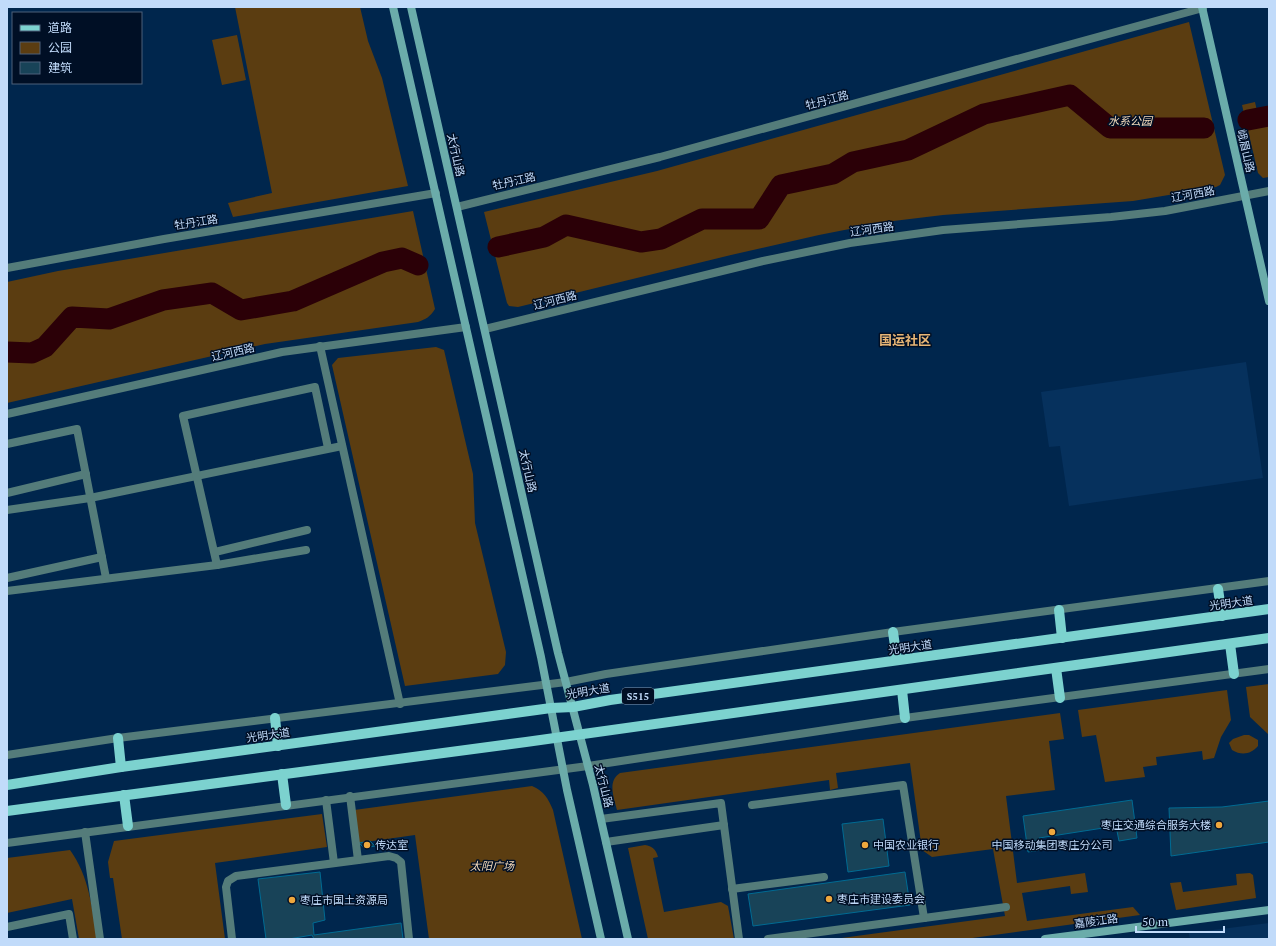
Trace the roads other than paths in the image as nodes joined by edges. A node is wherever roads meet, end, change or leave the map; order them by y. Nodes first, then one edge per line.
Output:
1 (394, 7) edge
2 (411, 7) edge
3 (1203, 8) edge
4 (1269, 191) edge
5 (436, 193) junction
6 (1245, 196) junction
7 (457, 207) junction
8 (7, 268) edge
9 (1269, 301) edge
10 (466, 327) junction
11 (485, 329) junction
12 (320, 346) junction
13 (7, 414) edge
14 (7, 444) edge
15 (342, 446) junction
16 (328, 448) junction
17 (86, 474) junction
18 (198, 475) junction
19 (7, 493) edge
20 (90, 498) junction
21 (7, 510) edge
22 (307, 530) dead end
23 (306, 550) dead end
24 (215, 552) junction
25 (102, 557) junction
26 (217, 565) junction
27 (7, 578) edge
28 (106, 578) junction
29 (1269, 581) edge
30 (1218, 589) junction
31 (7, 591) edge
32 (1269, 609) edge
33 (1059, 610) junction
34 (1222, 616) junction
35 (893, 632) junction
36 (1062, 638) junction
37 (1269, 638) edge
38 (1230, 644) junction
39 (898, 660) junction
40 (1056, 668) junction
41 (1269, 669) edge
42 (1234, 674) junction
43 (566, 682) junction
44 (546, 683) junction
45 (902, 690) junction
46 (1060, 698) junction
47 (400, 704) junction
48 (573, 707) junction
49 (551, 708) junction
50 (275, 718) junction
51 (906, 718) junction
52 (580, 735) junction
53 (118, 738) junction
54 (557, 738) junction
55 (278, 746) junction
56 (7, 755) edge
57 (588, 766) junction
58 (121, 767) junction
59 (562, 768) junction
60 (282, 774) junction
61 (7, 785) edge
62 (124, 795) junction
63 (350, 796) junction
64 (326, 800) junction
65 (286, 805) junction
66 (752, 806) dead end
67 (7, 811) edge
68 (601, 819) junction
69 (724, 825) junction
70 (128, 826) junction
71 (85, 832) junction
72 (606, 842) junction
73 (7, 843) edge
74 (358, 860) junction
75 (334, 863) junction
76 (824, 877) dead end
77 (732, 889) junction
78 (1006, 907) dead end
79 (1269, 910) edge
80 (924, 918) junction
81 (7, 928) edge
82 (73, 939) edge
83 (100, 939) edge
84 (232, 939) edge
85 (409, 939) edge
86 (601, 939) edge
87 (628, 939) edge
88 (739, 939) edge
89 (768, 939) edge
90 (1045, 939) edge

1 - 5 main road
2 - 7 main road, 太行山路
3 - 6 main road, 峨眉山路
3 - 7 street, 牡丹江路
4 - 6 street, 辽河西路
5 - 8 street, 牡丹江路
5 - 10 main road
6 - 9 main road, 峨眉山路
6 - 11 street, 辽河西路
7 - 11 main road, 太行山路
10 - 12 street, 辽河西路
10 - 44 main road
11 - 43 main road, 太行山路
12 - 13 street, 辽河西路
12 - 15 street
14 - 17 street
15 - 16 street
15 - 47 street
16 - 18 street
16 - 18 street
17 - 19 street
17 - 20 street
18 - 20 street
18 - 24 street
20 - 21 street
20 - 25 street
22 - 24 street
23 - 26 street
24 - 26 street
25 - 27 street
25 - 28 street
26 - 28 street
28 - 31 street
29 - 30 street, 光明大道 / S515
30 - 33 street, 光明大道 / S515
30 - 34 main road
32 - 34 main road, 光明大道 / S515
33 - 35 street, 光明大道 / S515
33 - 36 main road
34 - 36 main road, 光明大道 / S515
35 - 39 main road
35 - 43 street, 光明大道 / S515
36 - 39 main road, 光明大道 / S515
37 - 38 main road
38 - 40 main road
38 - 42 main road
39 - 48 main road, 光明大道 / S515
40 - 45 main road
40 - 46 main road
41 - 42 street
42 - 46 street
43 - 44 street, 光明大道 / S515
43 - 48 main road, 太行山路
44 - 47 street, 光明大道 / S515
44 - 49 main road
45 - 51 main road
45 - 52 main road
46 - 51 street
47 - 50 street, 光明大道 / S515
48 - 49 main road, 光明大道 / S515
48 - 52 main road, 太行山路
49 - 54 main road
49 - 55 main road, 光明大道 / S515
50 - 53 street, 光明大道 / S515
50 - 55 main road
51 - 57 street
52 - 54 main road
52 - 57 main road, 太行山路
53 - 56 street, 光明大道 / S515
53 - 58 main road
54 - 59 main road
54 - 60 main road
55 - 58 main road, 光明大道 / S515
57 - 59 street
57 - 68 main road, 太行山路
58 - 61 main road, 光明大道 / S515
59 - 63 street
59 - 86 main road
60 - 62 main road
60 - 65 main road
62 - 67 main road
62 - 70 main road
63 - 64 street
63 - 74 street
64 - 65 street
64 - 75 street
65 - 70 street
66 - 80 street
68 - 69 street
68 - 72 main road, 太行山路
69 - 72 street
69 - 77 street
70 - 71 street
71 - 73 street
71 - 83 street
72 - 87 main road, 太行山路
74 - 75 street
74 - 85 street
75 - 84 street
76 - 77 street
77 - 88 street
78 - 80 street
79 - 90 main road, 嘉陵江路
80 - 89 street
81 - 82 street

